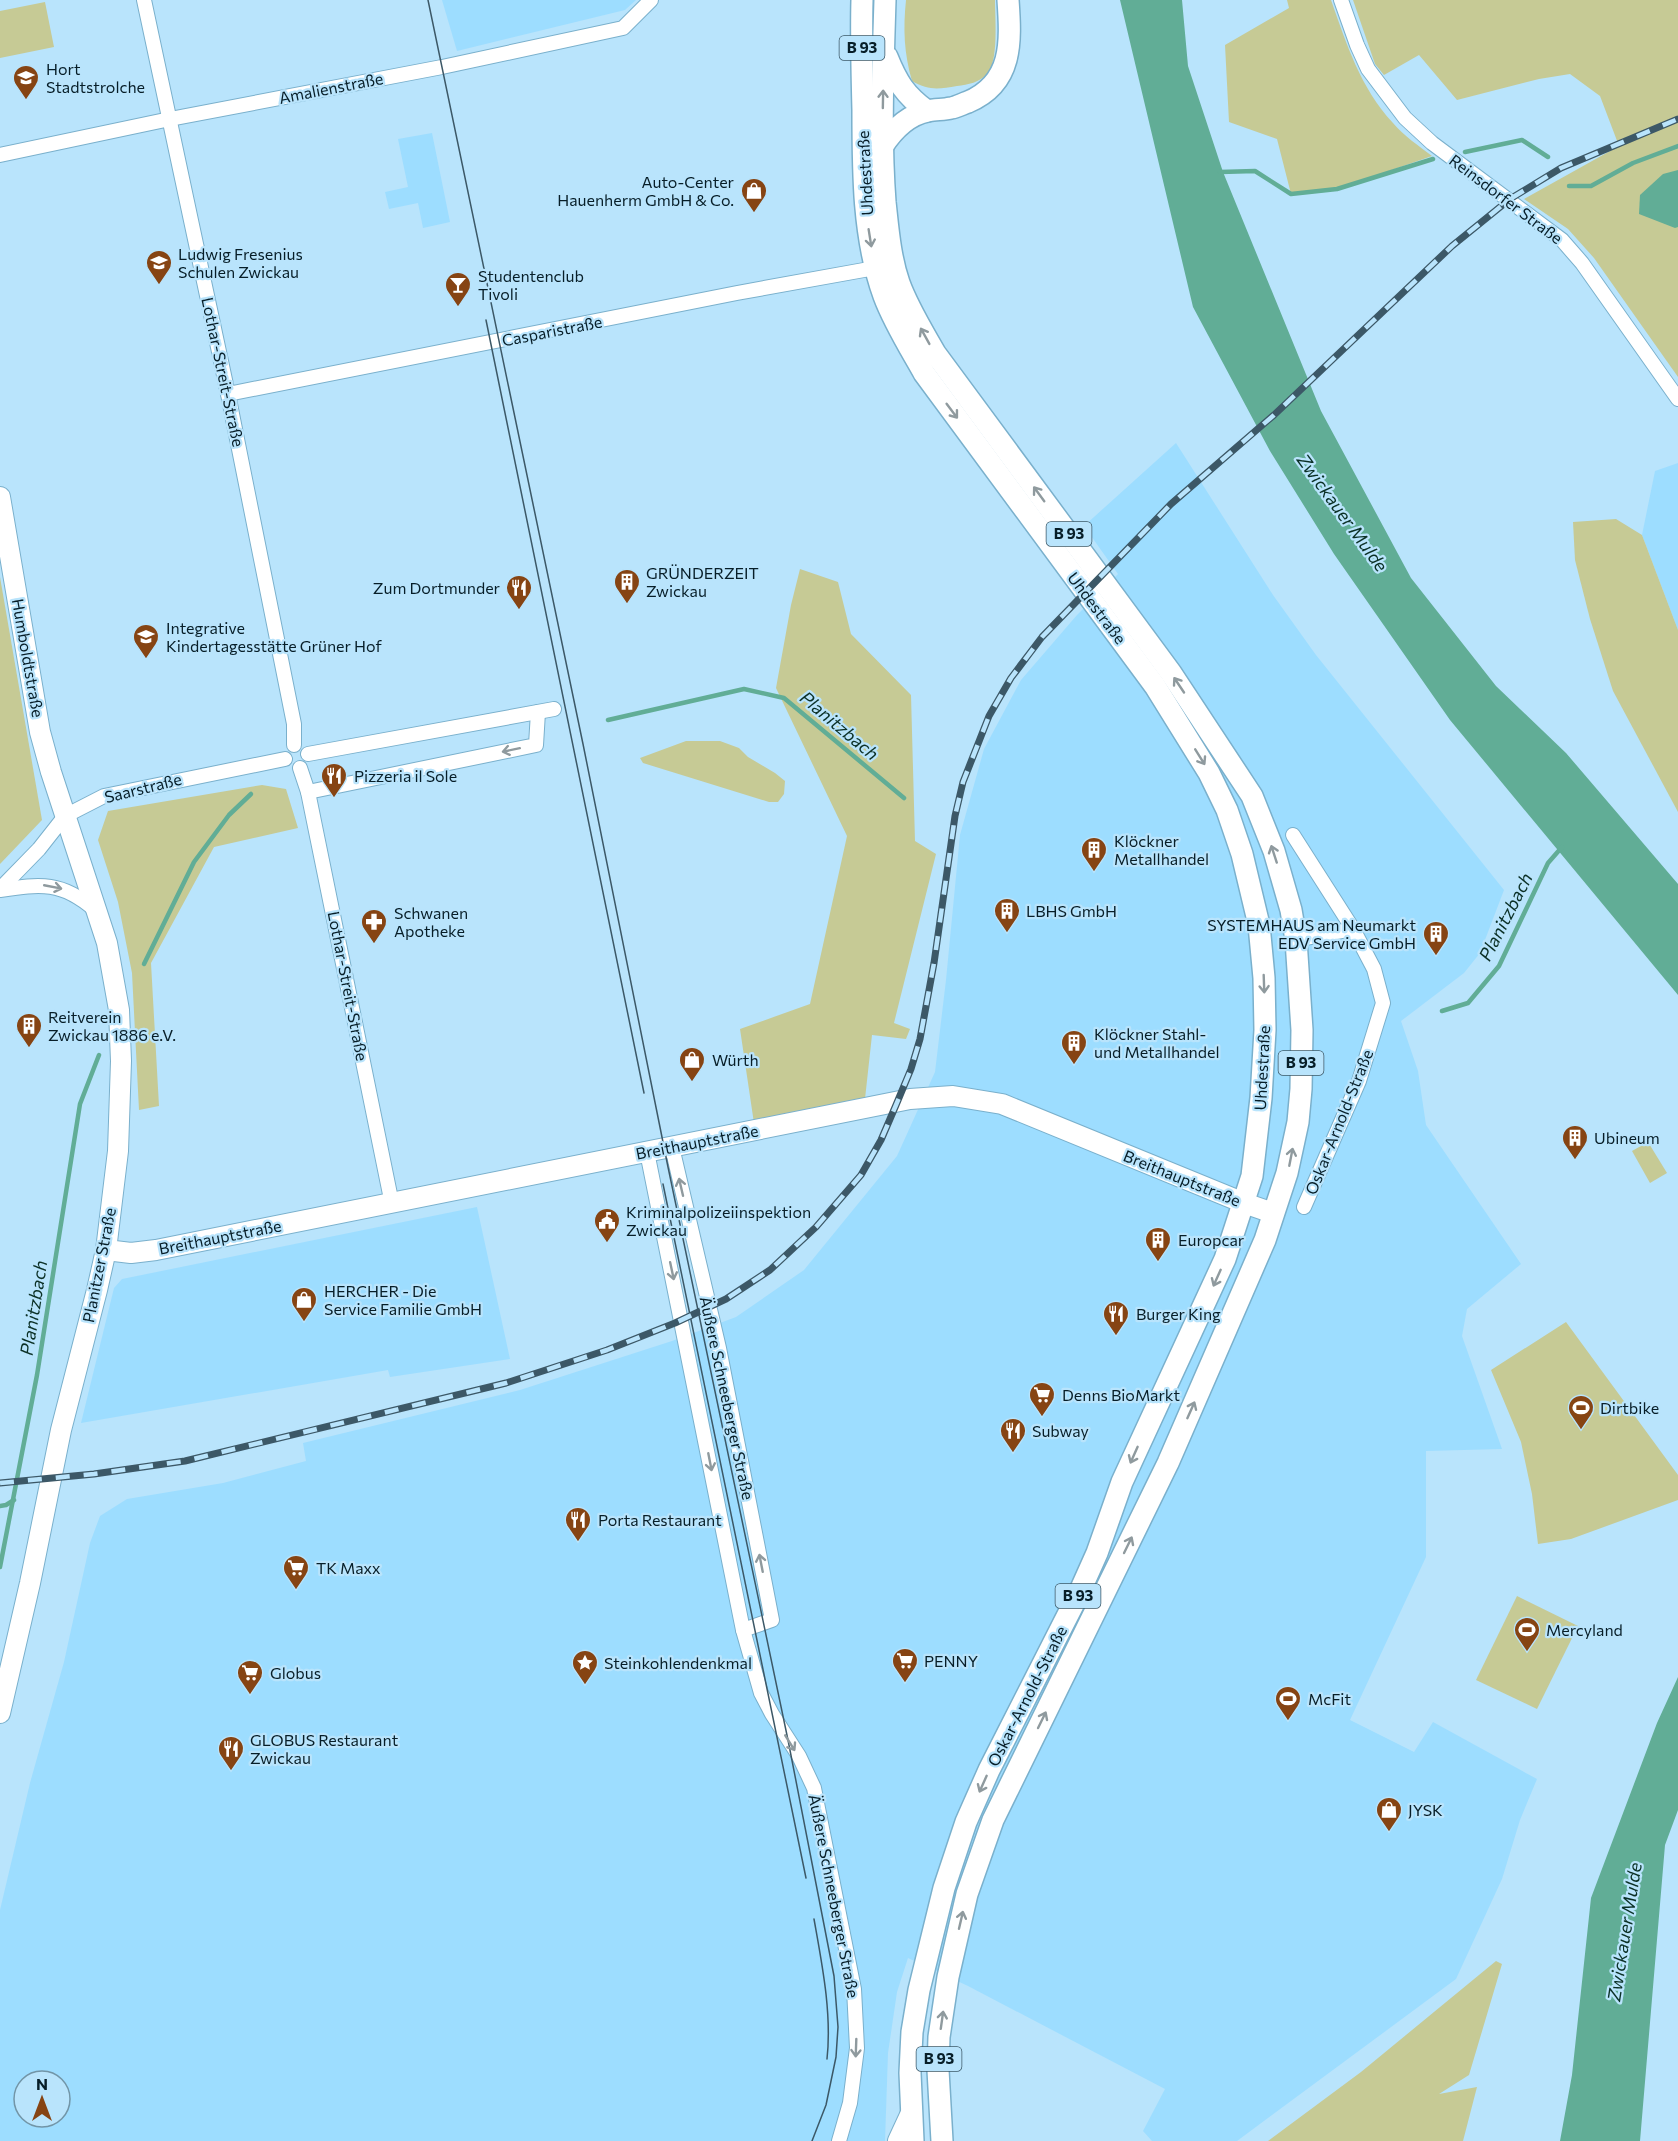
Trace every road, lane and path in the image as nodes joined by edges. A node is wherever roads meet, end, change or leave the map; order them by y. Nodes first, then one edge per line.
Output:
1 (144, 0) edge
2 (651, 0) edge
3 (862, 0) edge
4 (885, 0) edge
5 (1008, 0) edge
6 (1341, 0) edge
7 (884, 50) junction
8 (927, 111) junction
9 (170, 119) junction
10 (882, 147) junction
11 (0, 155) edge
12 (875, 268) junction
13 (228, 394) junction
14 (1678, 399) edge
15 (0, 497) edge
16 (554, 709) dead end
17 (538, 712) junction
18 (294, 745) junction
19 (308, 754) junction
20 (285, 759) junction
21 (300, 768) junction
22 (308, 792) junction
23 (65, 816) junction
24 (1293, 835) dead end
25 (0, 889) edge
26 (99, 914) junction
27 (1353, 929) junction
28 (1296, 940) junction
29 (672, 1147) junction
30 (647, 1152) junction
31 (1244, 1203) junction
32 (392, 1204) junction
33 (1304, 1207) dead end
34 (1273, 1213) junction
35 (106, 1250) junction
36 (743, 1630) junction
37 (0, 1713) edge
38 (912, 2113) junction
39 (839, 2141) edge
40 (898, 2141) edge
41 (913, 2141) edge
42 (942, 2141) edge

1 - 9 street, Lothar-Streit-Straße
2 - 9 street, Amalienstraße
3 -> 12 main road, Uhdestraße / B 93
4 - 7 main road, Uhdestraße / B 93
5 - 8 main road
6 - 14 street, Reinsdorfer Straße
7 - 8 main road
10 -> 7 main road, Uhdestraße / B 93
8 - 10 main road
9 - 11 street, Amalienstraße
9 - 13 street, Lothar-Streit-Straße
28 -> 10 main road, Uhdestraße / B 93
12 - 13 street, Casparistraße
12 -> 31 main road, Uhdestraße / B 93
13 - 18 street, Lothar-Streit-Straße
15 - 23 main road, Humboldtstraße
16 - 17 street
17 - 19 street
17 -> 22 street
18 - 19 street
18 - 20 street
19 - 21 street
20 - 21 street
20 - 23 street, Saarstraße
21 - 22 street, Lothar-Streit-Straße
22 - 32 street, Lothar-Streit-Straße
23 - 25 street, Saarstraße
23 - 26 main road, Planitzer Straße
24 - 27 street
25 -> 26 street, Saarstraße
26 - 35 main road, Planitzer Straße
27 - 28 street
27 - 33 street, Oskar-Arnold-Straße
34 -> 28 main road, Uhdestraße / B 93
29 - 30 main road, Breithauptstraße
29 - 31 main road, Breithauptstraße
36 -> 29 street, Äußere Schneeberger Straße
30 - 32 main road, Breithauptstraße
30 -> 36 street, Äußere Schneeberger Straße
31 - 34 main road, Breithauptstraße
31 -> 38 main road, Oskar-Arnold-Straße / B 93
32 - 35 main road, Breithauptstraße
42 -> 34 main road, Oskar-Arnold-Straße / B 93
35 - 37 main road, Planitzer Straße
36 -> 39 street, Äußere Schneeberger Straße
38 - 40 main road
38 - 41 main road, Oskar-Arnold-Straße / B 93

